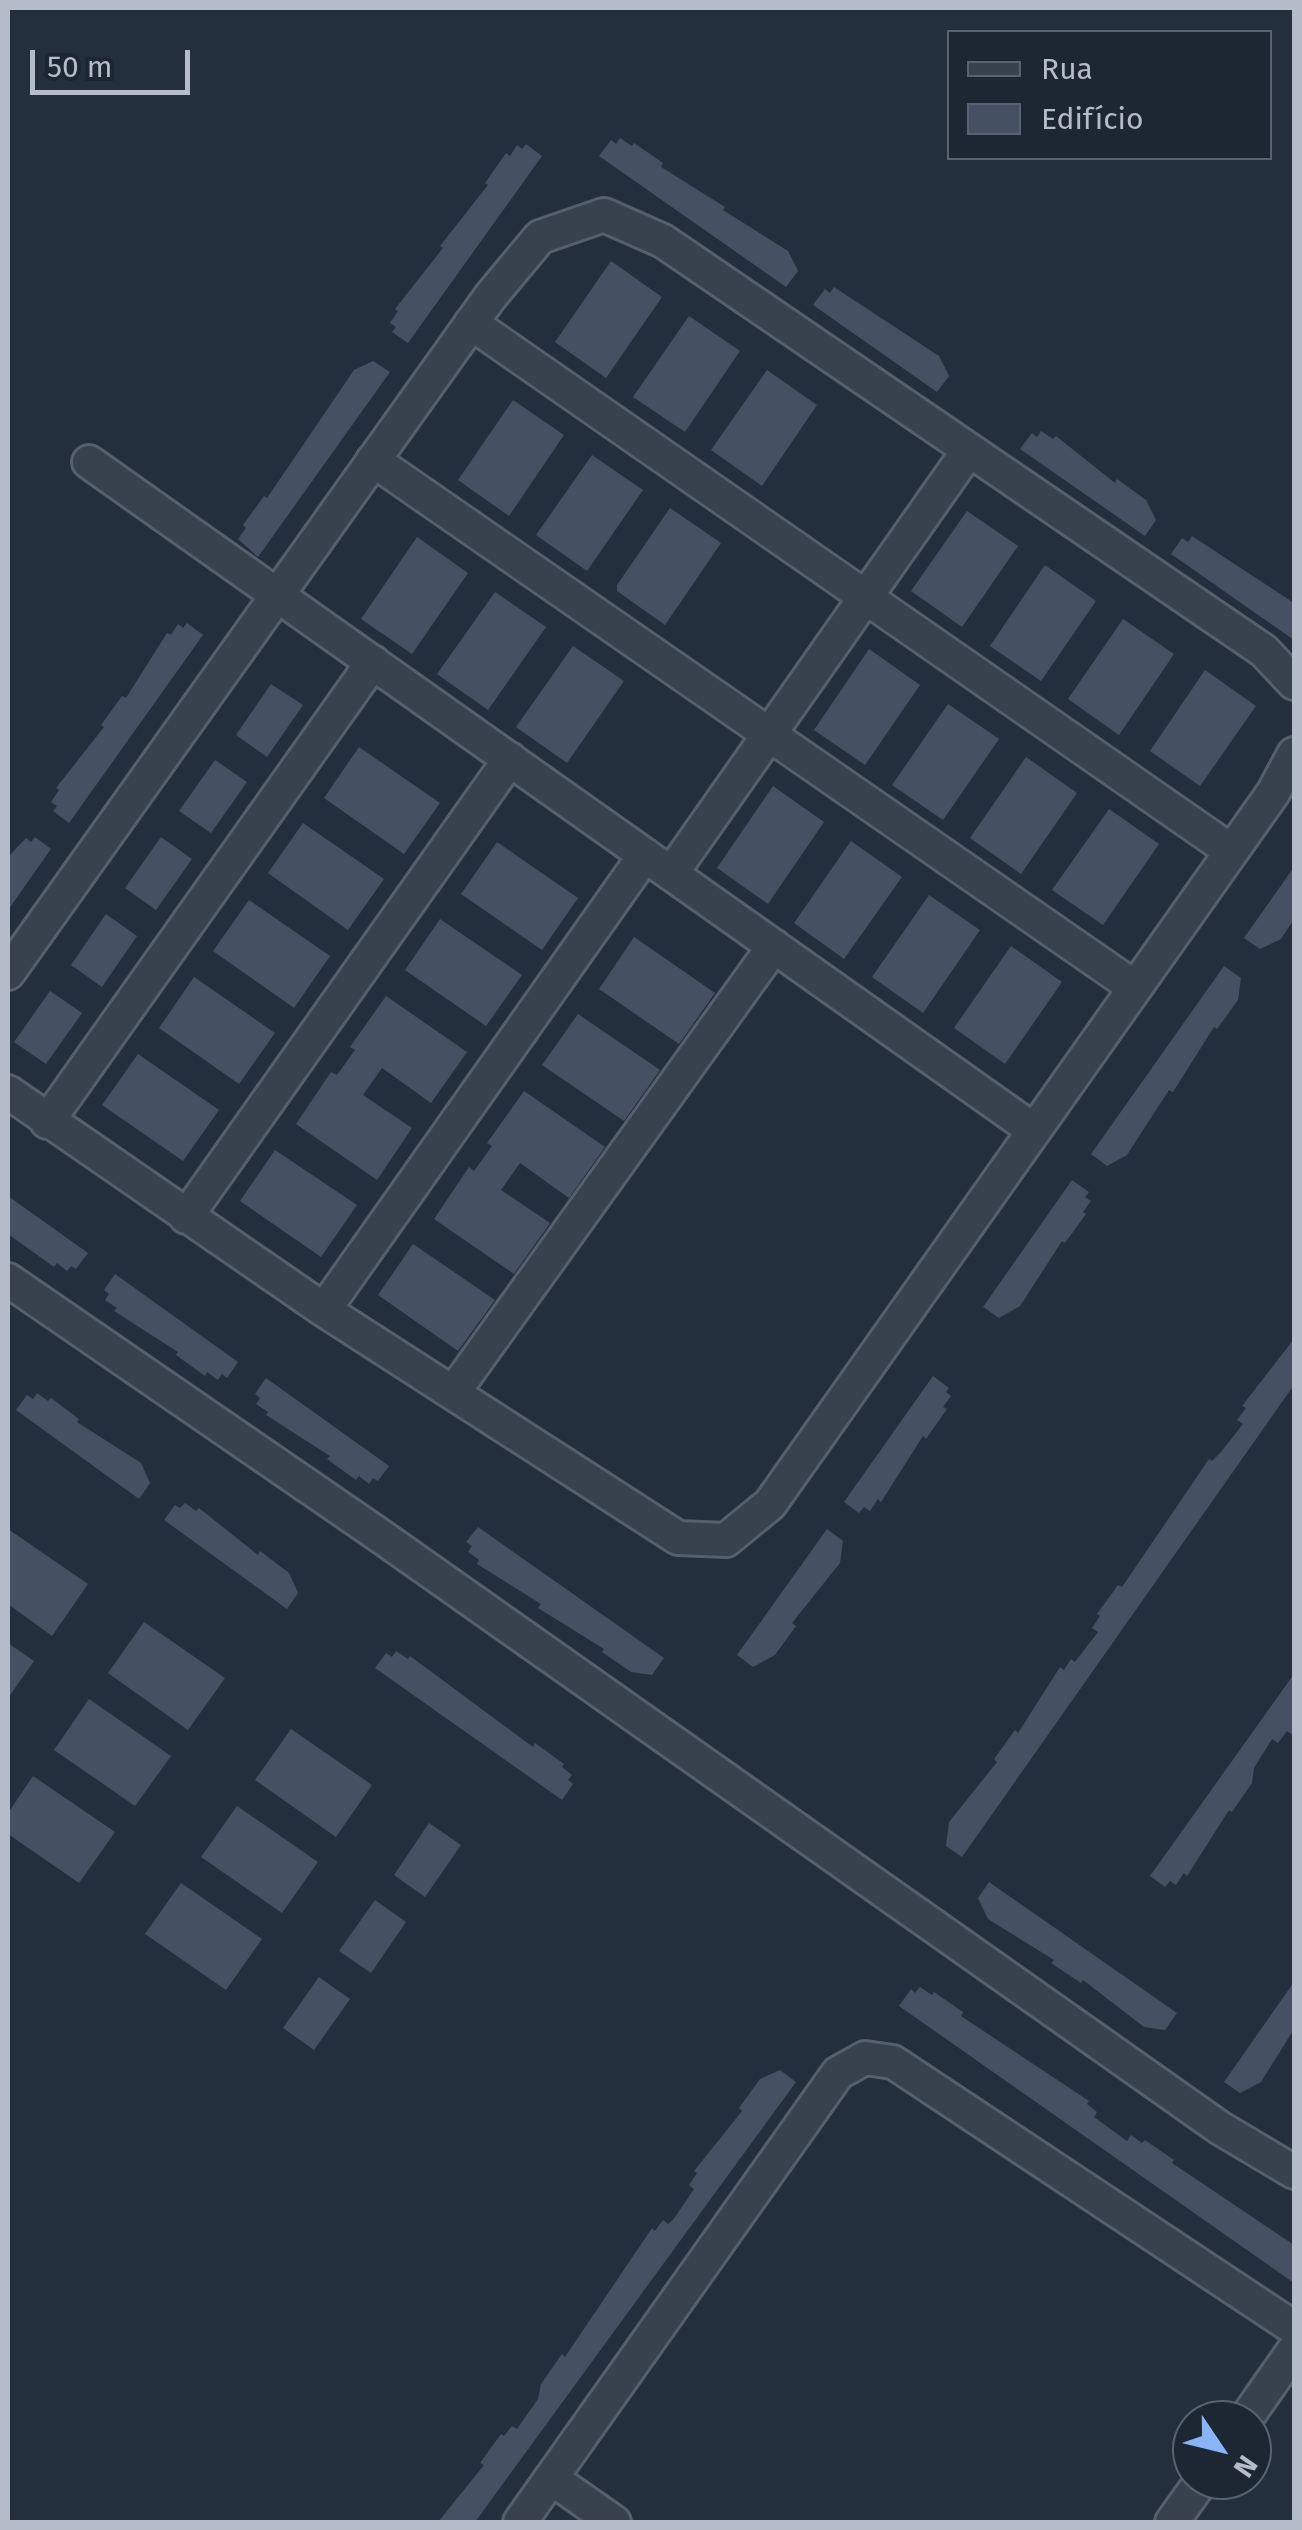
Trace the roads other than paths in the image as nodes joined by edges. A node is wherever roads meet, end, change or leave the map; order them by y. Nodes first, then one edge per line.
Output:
1 (471, 322) junction
2 (969, 450) junction
3 (373, 460) junction
4 (89, 462) dead end
5 (277, 595) junction
6 (866, 596) junction
7 (373, 662) junction
8 (1294, 682) edge
9 (769, 734) junction
10 (1294, 754) edge
11 (510, 759) junction
12 (1231, 850) junction
13 (658, 864) junction
14 (774, 946) junction
15 (8, 974) edge
16 (1134, 987) junction
17 (8, 1092) edge
18 (47, 1122) junction
19 (1032, 1129) junction
20 (186, 1216) junction
21 (8, 1280) edge
22 (324, 1310) junction
23 (454, 1393) junction
24 (1294, 2172) edge
25 (1294, 2328) edge
26 (1294, 2350) edge
27 (1259, 2400) edge
28 (551, 2478) junction
29 (1188, 2500) edge
30 (520, 2522) edge
31 (614, 2522) edge
32 (1172, 2522) edge

1 - 2 street
1 - 3 street
1 - 6 street
2 - 6 street
2 - 8 street
3 - 5 street
3 - 9 street
4 - 5 street
5 - 7 street
5 - 15 street
6 - 9 street
6 - 12 street
7 - 11 street
7 - 18 street
9 - 13 street
9 - 16 street
10 - 12 street
11 - 13 street
11 - 20 street
12 - 16 street
13 - 14 street
13 - 22 street
14 - 19 street
14 - 23 street
16 - 19 street
17 - 18 street
18 - 20 street
19 - 23 street
20 - 22 street
21 - 24 street
22 - 23 street
25 - 28 street
26 - 27 street
28 - 30 street
28 - 31 street
29 - 32 street

